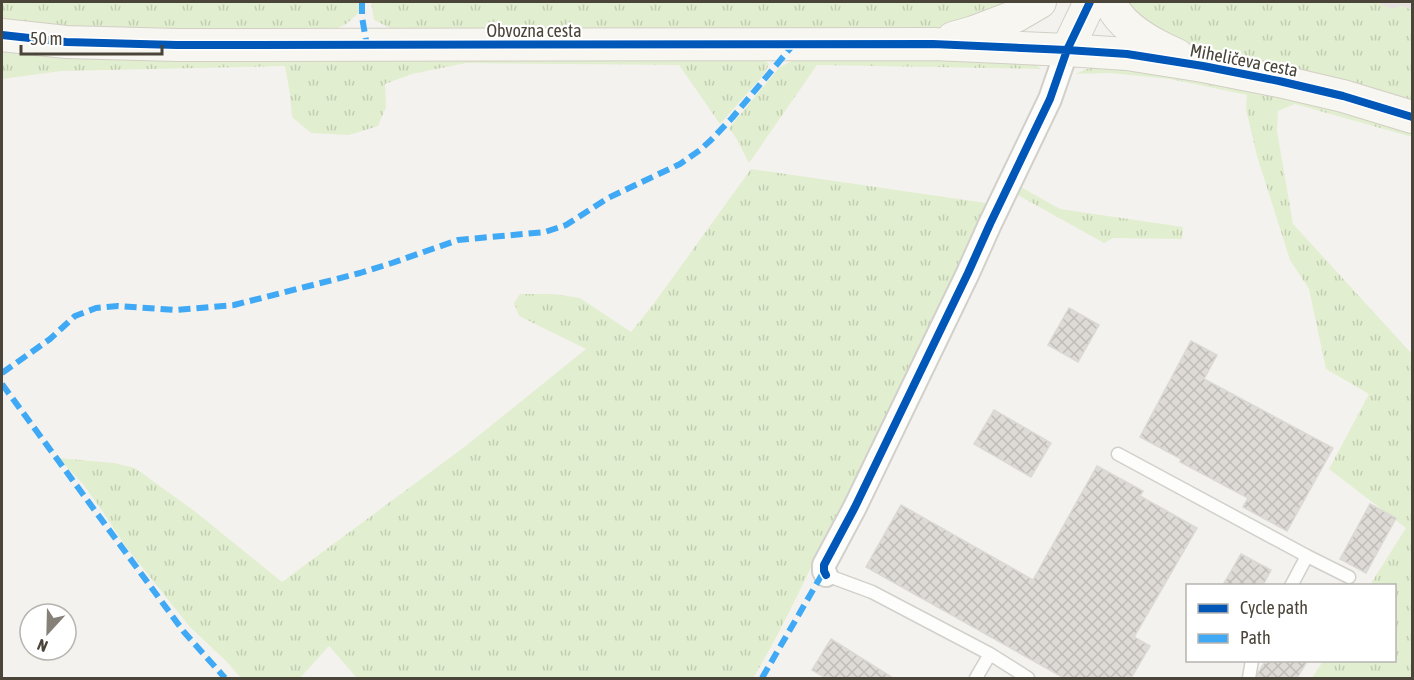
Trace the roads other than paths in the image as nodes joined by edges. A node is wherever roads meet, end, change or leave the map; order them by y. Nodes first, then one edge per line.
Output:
1 (1040, 2) edge
2 (1090, 2) edge
3 (1110, 2) edge
4 (2, 35) edge
5 (933, 44) junction
6 (1067, 50) junction
7 (1203, 66) junction
8 (1413, 117) edge
9 (1118, 454) dead end
10 (1307, 556) junction
11 (826, 575) joint
12 (1349, 577) dead end
13 (1292, 584) edge
14 (990, 654) junction
15 (1252, 662) edge
16 (976, 678) edge
17 (1028, 678) edge
18 (1249, 678) edge

1 - 5 street
2 - 6 street
3 - 7 street
4 - 5 street, Obvozna cesta
5 - 6 street, Obvozna cesta
6 - 7 street, Miheličeva cesta
6 - 11 street
7 - 8 street, Miheličeva cesta
9 - 10 lane
10 - 12 lane
10 - 13 lane
11 - 14 lane
14 - 16 lane
14 - 17 lane
15 - 18 lane

